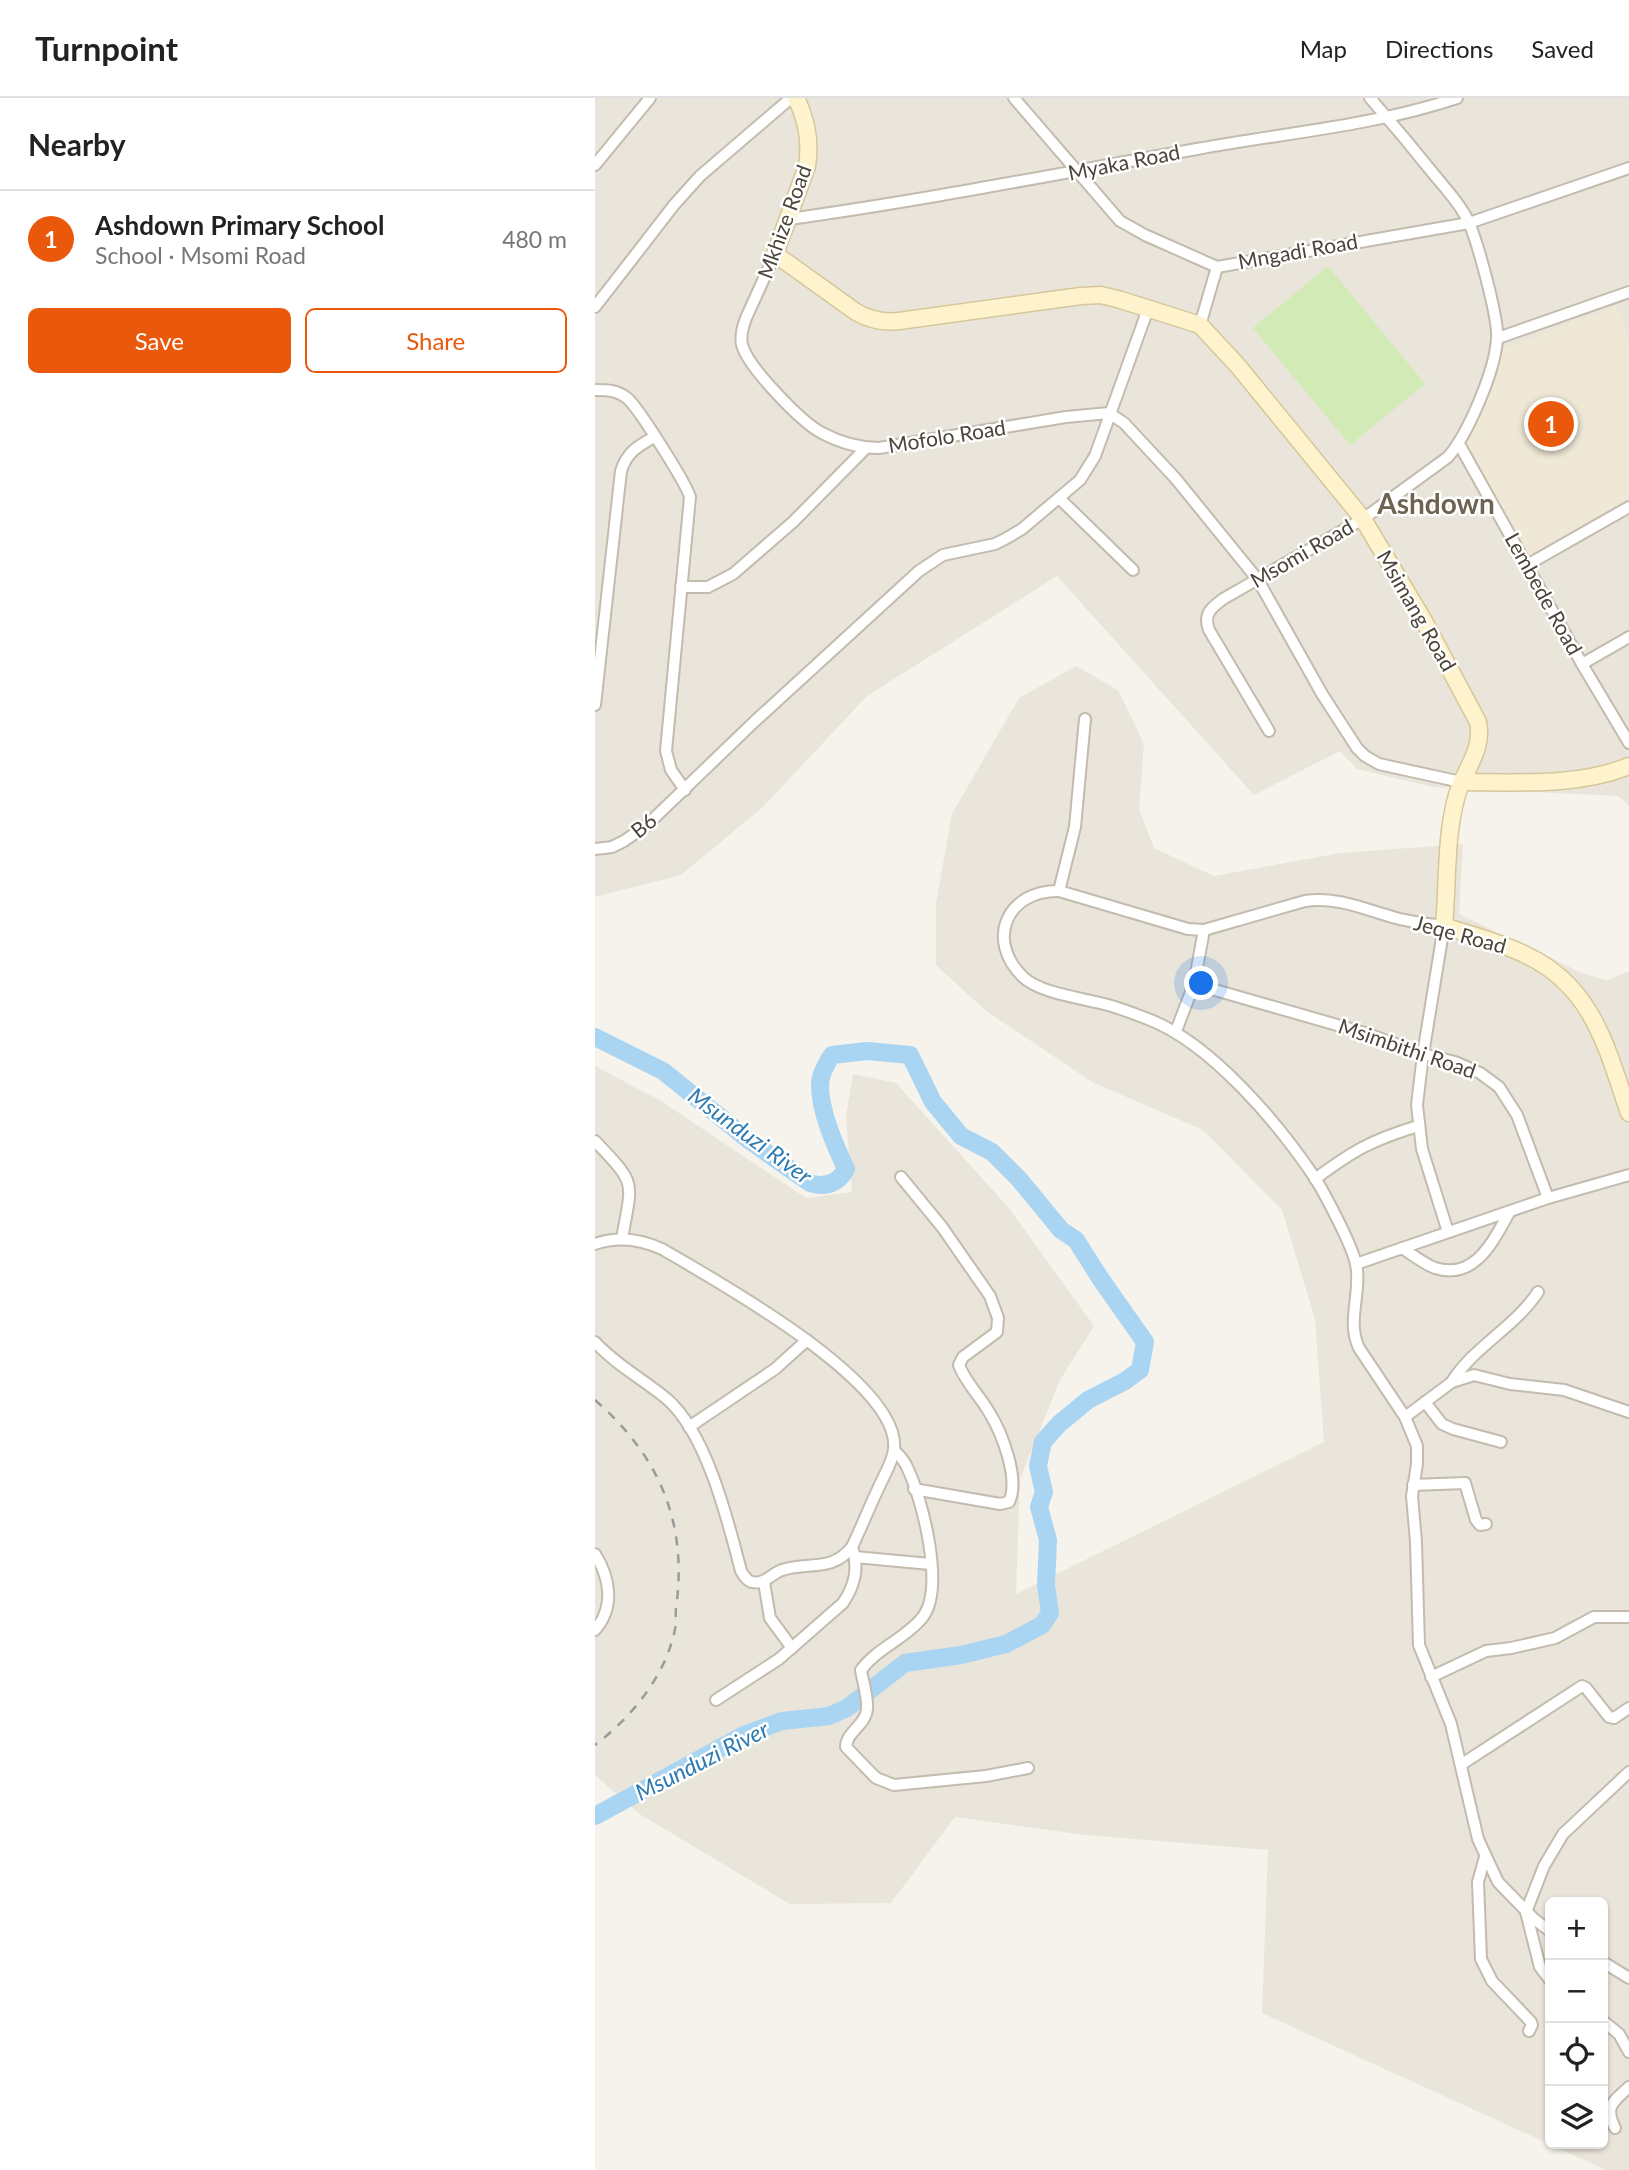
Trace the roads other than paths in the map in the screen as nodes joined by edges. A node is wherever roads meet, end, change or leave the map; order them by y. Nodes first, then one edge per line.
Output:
1 (650, 98) edge
2 (793, 98) edge
3 (1014, 98) edge
4 (1370, 98) edge
5 (1458, 98) edge
6 (1388, 118) junction
7 (595, 165) edge
8 (1629, 168) edge
9 (1076, 172) junction
10 (789, 219) junction
11 (1469, 223) junction
12 (775, 254) junction
13 (1217, 267) junction
14 (1628, 296) edge
15 (595, 307) edge
16 (1148, 309) junction
17 (1200, 325) junction
18 (1498, 338) junction
19 (742, 344) joint
20 (595, 390) edge
21 (1109, 413) junction
22 (654, 437) junction
23 (1459, 444) junction
24 (866, 448) junction
25 (1059, 498) junction
26 (1629, 507) edge
27 (1363, 519) junction
28 (1527, 565) junction
29 (1133, 570) dead end
30 (1258, 580) junction
31 (681, 587) junction
32 (1629, 637) edge
33 (1582, 664) junction
34 (595, 705) edge
35 (1085, 719) dead end
36 (1269, 731) dead end
37 (1629, 743) edge
38 (1629, 766) edge
39 (1461, 782) junction
40 (685, 790) junction
41 (595, 849) edge
42 (1059, 891) junction
43 (1444, 926) junction
44 (1204, 930) junction
45 (1194, 984) junction
46 (1176, 1031) junction
47 (1423, 1054) junction
48 (1629, 1114) edge
49 (1418, 1126) junction
50 (595, 1141) edge
51 (1629, 1175) edge
52 (901, 1177) dead end
53 (1315, 1179) junction
54 (1548, 1198) junction
55 (1510, 1211) junction
56 (1448, 1232) junction
57 (622, 1239) junction
58 (595, 1244) edge
59 (1402, 1248) junction
60 (1356, 1264) junction
61 (1538, 1292) dead end
62 (807, 1340) junction
63 (595, 1342) edge
64 (1452, 1382) junction
65 (1425, 1402) junction
66 (1629, 1412) edge
67 (1405, 1417) junction
68 (689, 1427) junction
69 (1501, 1442) dead end
70 (894, 1450) junction
71 (1413, 1485) junction
72 (914, 1489) junction
73 (1486, 1524) dead end
74 (853, 1552) junction
75 (595, 1554) edge
76 (930, 1564) junction
77 (764, 1582) junction
78 (1629, 1617) edge
79 (595, 1630) edge
80 (792, 1648) junction
81 (1431, 1677) junction
82 (716, 1700) dead end
83 (1629, 1708) edge
84 (1462, 1764) junction
85 (1028, 1768) dead end
86 (1629, 1772) edge
87 (1485, 1857) junction
88 (1526, 1912) junction
89 (1545, 1927) edge
90 (1608, 1965) edge
91 (1545, 1974) edge
92 (1629, 1978) edge
93 (1605, 2023) edge
94 (1529, 2031) dead end
95 (1629, 2052) edge
96 (1629, 2087) edge
97 (1615, 2128) dead end

1 - 7 street
2 - 10 street, Mkhize Road
2 - 15 street
3 - 9 street
4 - 6 street, Msomi Road
5 - 6 street, Myaka Road
6 - 9 street, Myaka Road
6 - 11 street, Msomi Road
8 - 11 street, Mngadi Road
9 - 10 street, Myaka Road
9 - 13 street
10 - 12 street, Mkhize Road
11 - 13 street, Mngadi Road
11 - 18 street, Msomi Road
12 - 16 street
12 - 19 street, Mkhize Road
13 - 17 street, Mngadi Road
14 - 18 street
16 - 17 street
16 - 21 street, B6
17 - 27 street, Msimang Road
18 - 23 street, Msomi Road
19 - 24 street, Mofolo Road
20 - 22 street
21 - 24 street, Mofolo Road
21 - 25 street, B6
21 - 30 street
22 - 31 street
22 - 34 street
23 - 27 street, Msomi Road
23 - 28 street, Lembede Road
24 - 31 street
25 - 29 street
25 - 40 street, B6
26 - 28 street
27 - 30 street, Msomi Road
27 - 39 street, Msimang Road
28 - 33 street, Lembede Road
30 - 36 street, Msomi Road
30 - 39 street
31 - 40 street
32 - 33 street
33 - 37 street, Lembede Road
35 - 42 street
38 - 39 street
39 - 43 street, Msimang Road
40 - 41 street, B6
42 - 44 street
42 - 46 street
43 - 44 street, Jeqe Road
43 - 47 street
43 - 48 street, Jeqe Road
44 - 45 street
45 - 46 street
45 - 47 street, Msimbithi Road
46 - 53 street
47 - 49 street
47 - 54 street, Msimbithi Road
49 - 53 street
49 - 56 street
50 - 57 street
51 - 54 street
52 - 72 street
53 - 60 street
54 - 55 street
55 - 56 street
55 - 59 street
56 - 59 street
57 - 58 street
57 - 62 street
59 - 60 street
60 - 67 street
61 - 64 street
62 - 68 street
62 - 70 street
63 - 68 street
64 - 65 street
64 - 66 street
65 - 67 street
65 - 69 street
67 - 71 street
68 - 77 street
70 - 72 street
70 - 74 street
71 - 73 street
71 - 81 street
72 - 76 street
74 - 76 street
74 - 77 street
74 - 80 street
75 - 79 street
76 - 85 street
77 - 80 street
78 - 81 street
80 - 82 street
81 - 84 street
83 - 84 street
84 - 87 street
86 - 88 street
87 - 88 street
87 - 94 street
88 - 89 street
88 - 91 street
90 - 92 street
93 - 95 street
96 - 97 street

